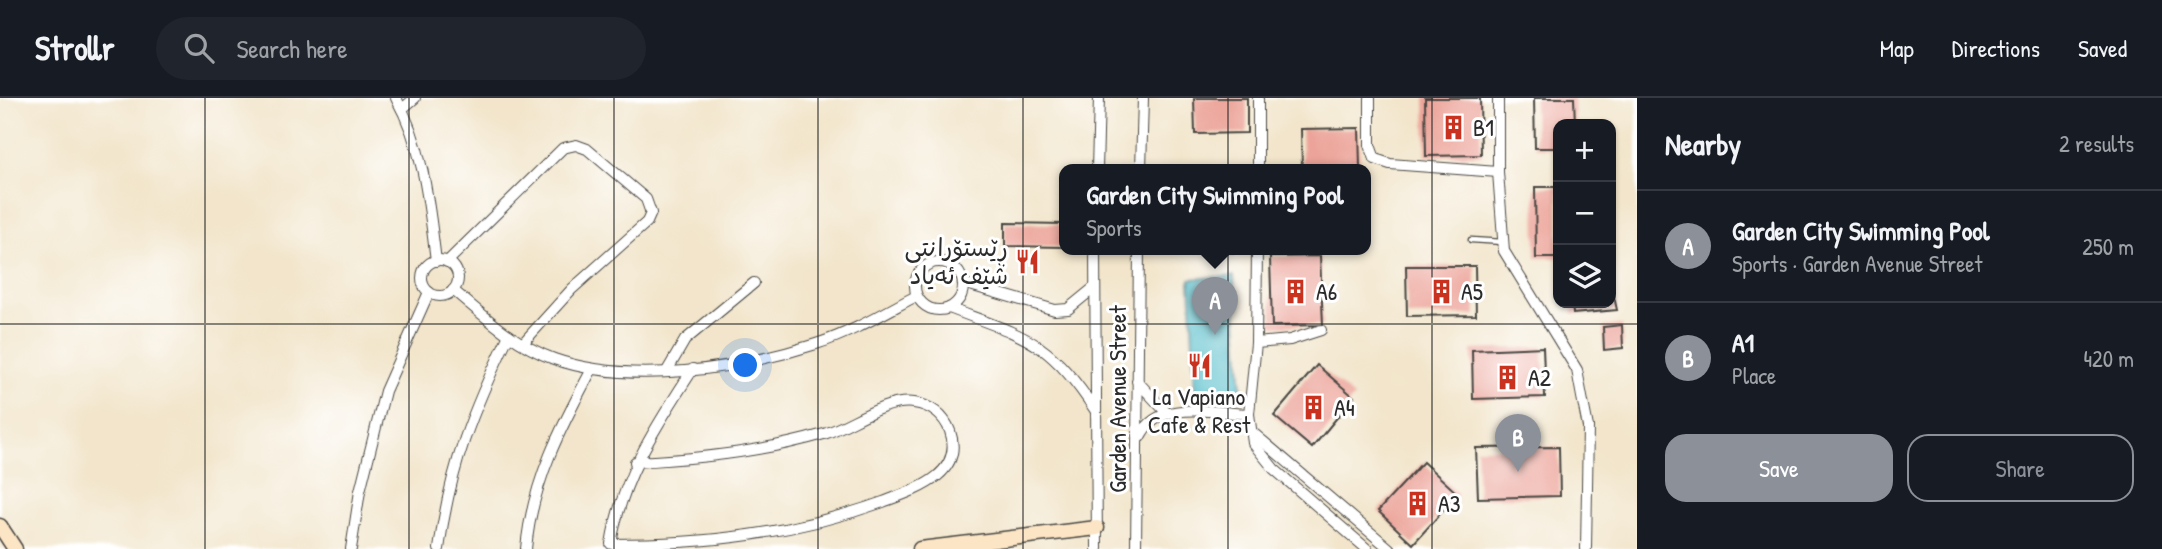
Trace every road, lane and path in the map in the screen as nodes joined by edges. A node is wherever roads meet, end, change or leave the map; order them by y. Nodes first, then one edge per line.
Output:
1 (396, 98) edge
2 (415, 98) edge
3 (1099, 98) edge
4 (1143, 98) edge
5 (1258, 98) edge
6 (1370, 98) edge
7 (1498, 98) edge
8 (402, 109) junction
9 (1097, 164) edge
10 (1141, 164) edge
11 (1258, 164) edge
12 (1498, 172) junction
13 (1471, 240) dead end
14 (1504, 242) junction
15 (1095, 255) edge
16 (1139, 255) edge
17 (1257, 255) edge
18 (441, 262) junction
19 (754, 283) dead end
20 (963, 283) junction
21 (1095, 287) junction
22 (453, 290) junction
23 (429, 292) junction
24 (916, 296) junction
25 (949, 308) junction
26 (1321, 330) dead end
27 (509, 335) junction
28 (523, 343) junction
29 (1256, 343) junction
30 (592, 369) junction
31 (693, 369) junction
32 (667, 371) junction
33 (1136, 380) junction
34 (1095, 410) junction
35 (1165, 411) junction
36 (1249, 414) junction
37 (1252, 432) junction
38 (1138, 440) junction
39 (635, 462) junction
40 (0, 526) edge
41 (1097, 528) junction
42 (1384, 547) edge
43 (15, 549) edge
44 (351, 549) edge
45 (439, 549) edge
46 (526, 549) edge
47 (920, 549) edge
48 (1097, 549) edge
49 (1136, 549) edge
50 (1367, 549) edge
51 (1586, 549) edge

1 - 8 street
2 - 8 street
3 - 9 street
4 - 10 street
5 - 11 street
6 - 12 street
7 - 12 street
8 - 18 street
12 - 14 street
13 - 14 lane
14 - 51 street
15 - 21 street, Garden Avenue Street
16 - 33 street, Garden Avenue Street
17 - 29 street
18 - 22 street
18 - 23 street
18 - 28 street
19 - 32 street
20 - 21 street
20 - 24 street
20 - 25 street
21 - 34 street, Garden Avenue Street
22 - 23 street
22 - 27 street
23 - 44 street
24 - 25 street
24 - 31 street
25 - 34 street
26 - 29 street
27 - 28 street
27 - 45 street
28 - 30 street
29 - 36 street
30 - 32 street
30 - 46 street
31 - 32 street
31 - 39 street
33 - 35 street
33 - 38 street, Garden Avenue Street
34 - 41 street, Garden Avenue Street
35 - 36 street
35 - 38 street
36 - 37 street
37 - 42 street
37 - 50 street
38 - 49 street, Garden Avenue Street
39 - 39 street
40 - 43 street
41 - 47 street
41 - 48 street, Garden Avenue Street

